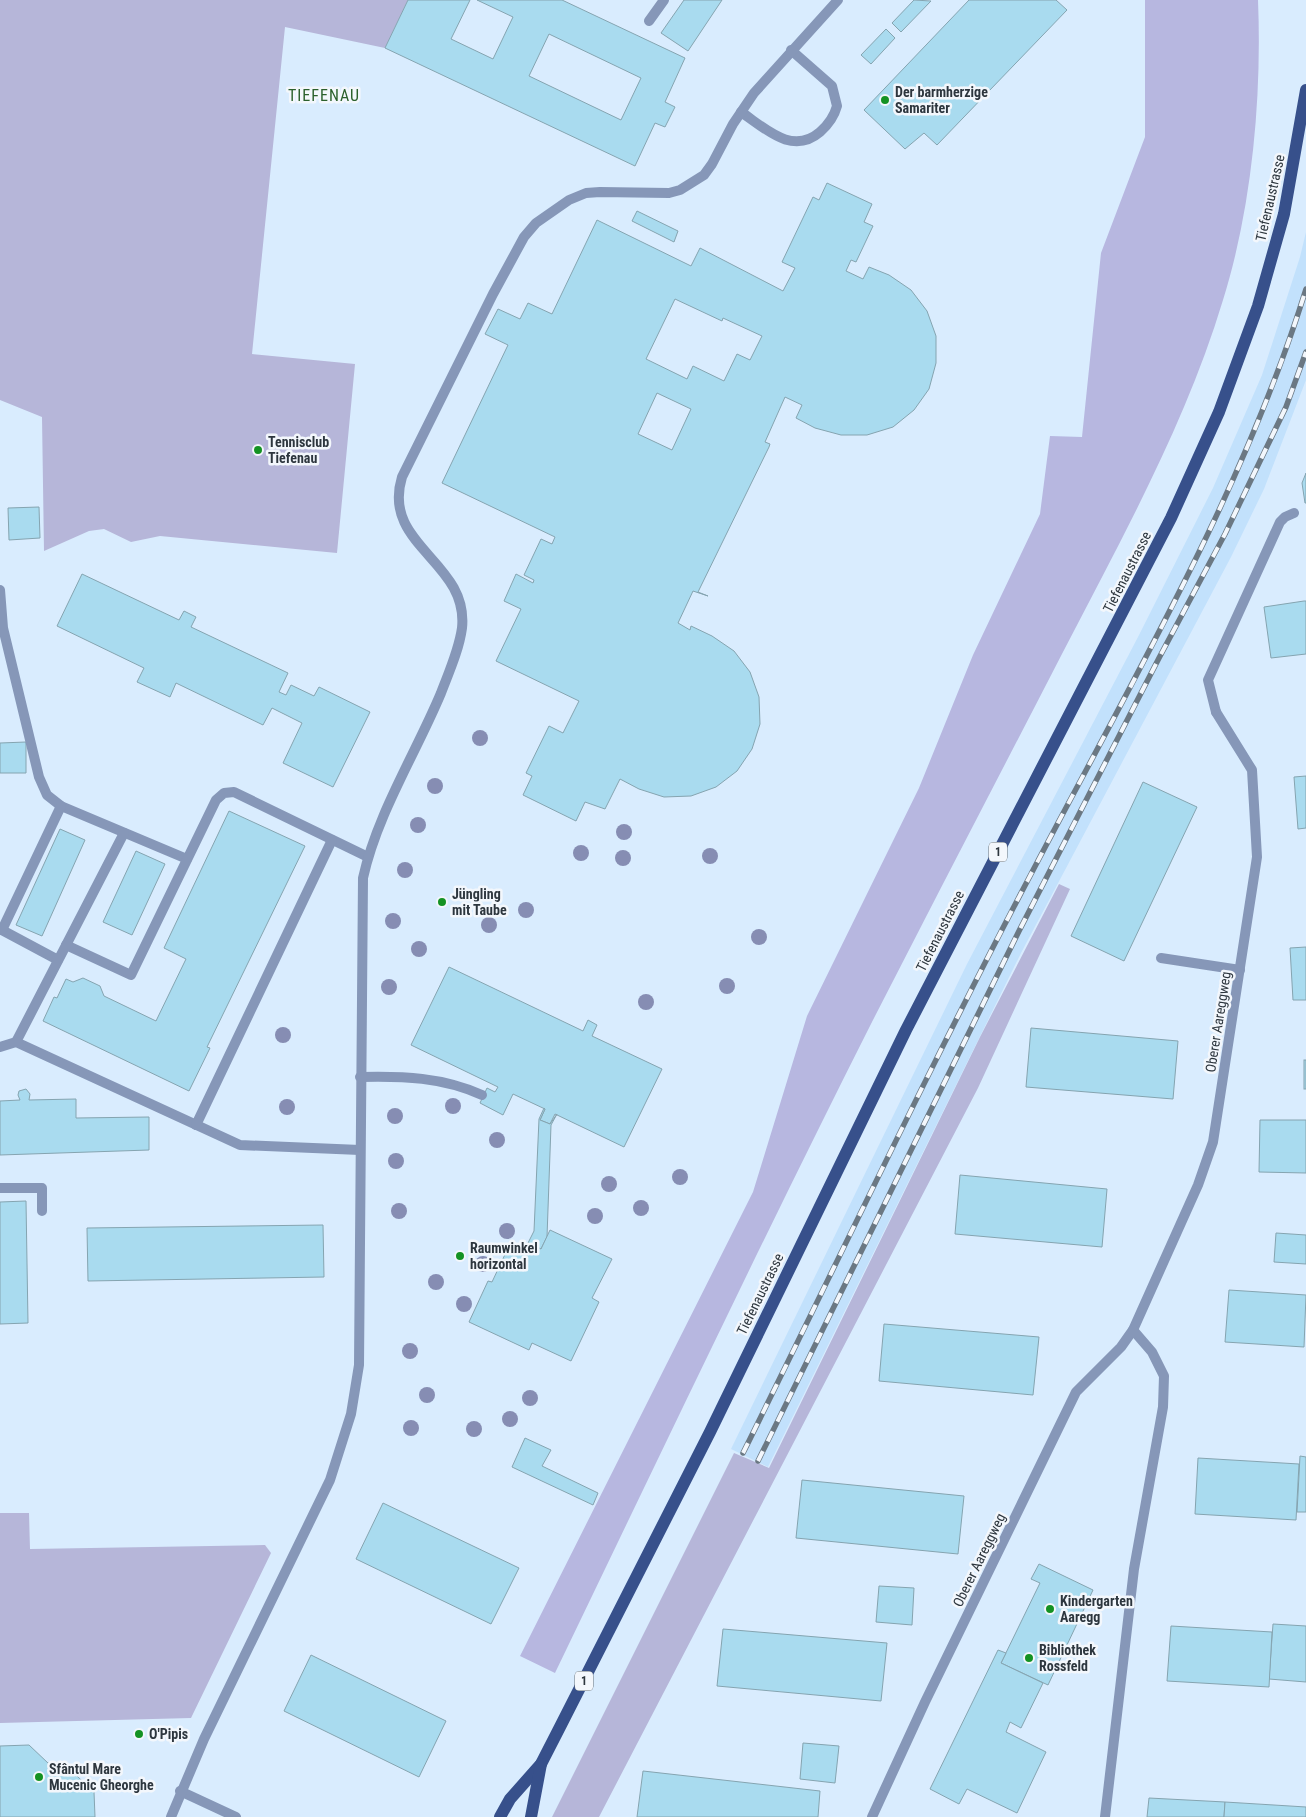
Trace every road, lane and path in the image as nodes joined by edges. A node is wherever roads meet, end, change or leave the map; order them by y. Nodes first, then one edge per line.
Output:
1 (664, 0) edge
2 (838, 0) edge
3 (649, 21) dead end
4 (791, 50) junction
5 (1306, 90) edge
6 (740, 112) junction
7 (1294, 513) dead end
8 (0, 590) edge
9 (61, 806) junction
10 (124, 833) junction
11 (332, 840) junction
12 (368, 857) junction
13 (187, 859) junction
14 (1, 930) edge
15 (66, 945) junction
16 (1161, 958) dead end
17 (58, 960) junction
18 (1240, 970) junction
19 (16, 1042) junction
20 (0, 1047) edge
21 (360, 1077) junction
22 (482, 1095) dead end
23 (196, 1125) junction
24 (360, 1150) junction
25 (0, 1188) edge
26 (42, 1211) dead end
27 (1133, 1330) junction
28 (541, 1764) junction
29 (180, 1791) junction
30 (171, 1817) edge
31 (236, 1817) edge
32 (500, 1817) edge
33 (530, 1817) edge
34 (872, 1817) edge
35 (1105, 1817) edge

1 - 3 street
2 - 4 street
4 - 6 street
4 - 6 street
5 - 28 main road, Tiefenaustrasse / 1
6 - 12 street
7 - 18 street, Oberer Aareggweg
8 - 9 street
9 - 10 street
9 - 14 street
10 - 13 street
10 - 15 street
11 - 12 street
11 - 13 street
11 - 23 street
12 - 21 street
13 - 15 street
14 - 17 street
15 - 17 street
16 - 18 street
17 - 19 street
18 - 27 street, Oberer Aareggweg
19 - 20 street
19 - 23 street
21 - 22 street
21 - 24 street
23 - 24 street
24 - 29 street
25 - 26 street
27 - 34 street, Oberer Aareggweg
27 - 35 street
28 - 32 main road, Tiefenaustrasse / 1
28 - 33 main road, Tiefenaustrasse / 1
29 - 30 street
29 - 31 street

